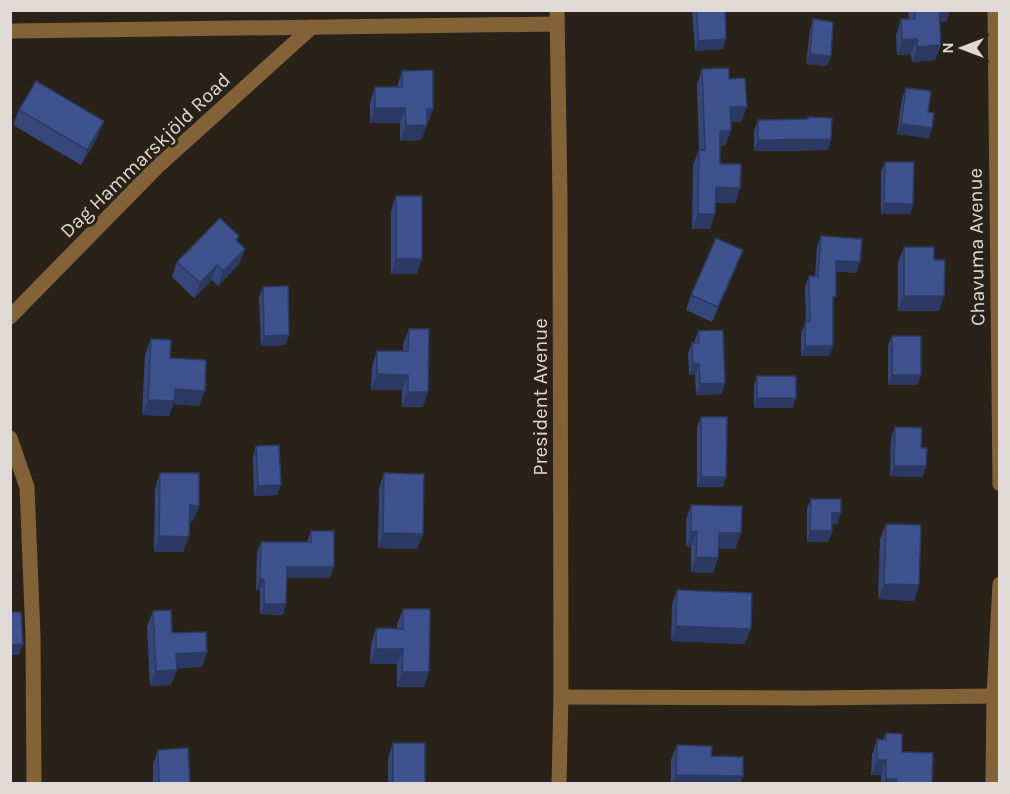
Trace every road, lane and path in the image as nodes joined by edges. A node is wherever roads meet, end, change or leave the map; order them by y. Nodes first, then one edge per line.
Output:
1 (995, 10) edge
2 (557, 17) edge
3 (312, 27) junction
4 (10, 30) edge
5 (10, 317) edge
6 (10, 438) edge
7 (999, 484) edge
8 (999, 584) edge
9 (994, 696) junction
10 (561, 697) junction
11 (34, 783) edge
12 (559, 783) edge
13 (993, 783) edge

1 - 7 street, Chavuma Avenue
2 - 3 street
2 - 4 street
2 - 10 street, President Avenue
3 - 4 street
3 - 5 street, Dag Hammarskjöld Road
6 - 11 street
8 - 9 street
9 - 10 street
9 - 13 street
10 - 12 street, President Avenue

